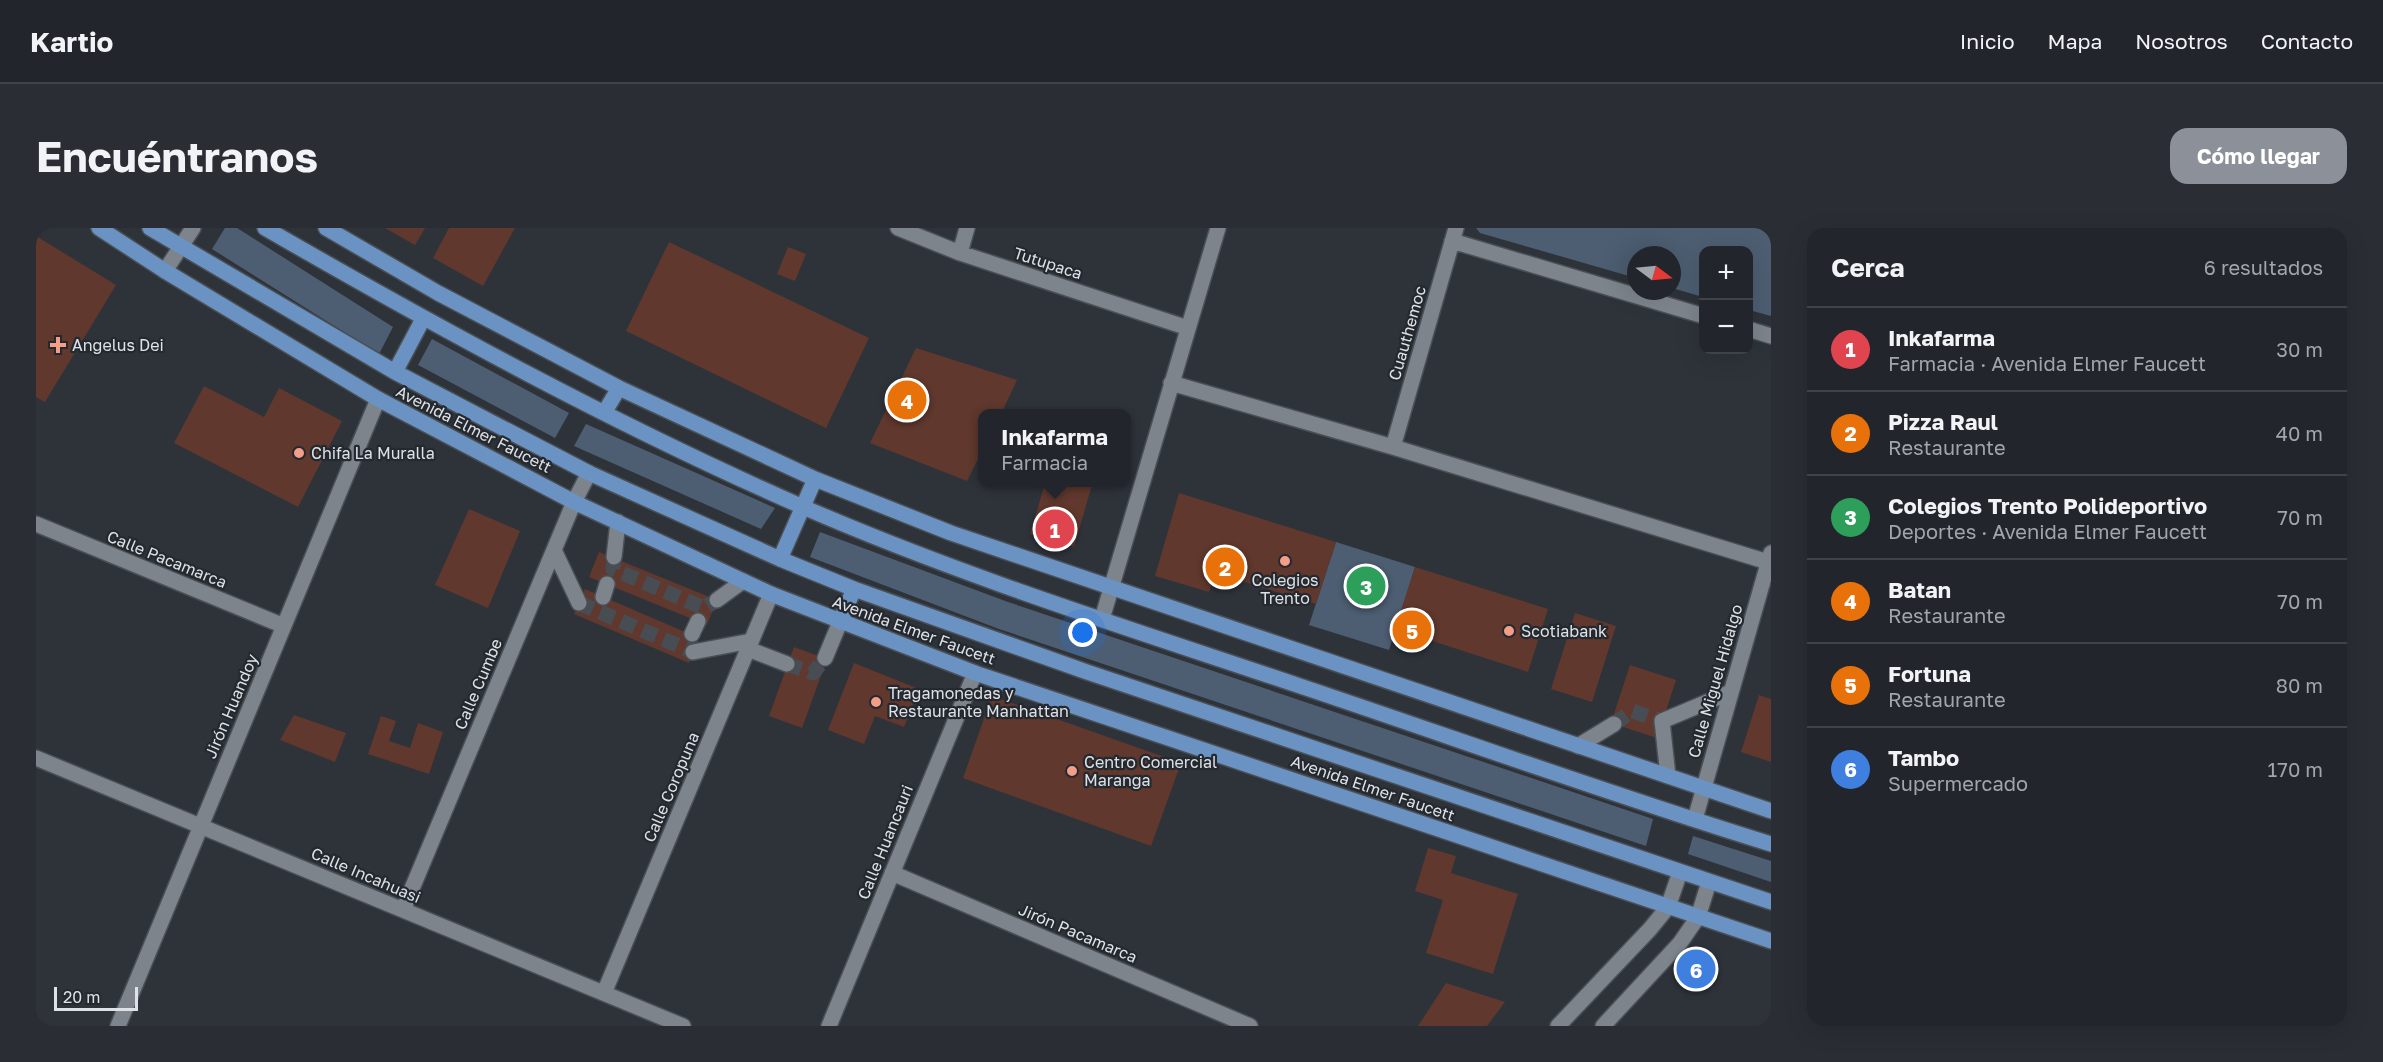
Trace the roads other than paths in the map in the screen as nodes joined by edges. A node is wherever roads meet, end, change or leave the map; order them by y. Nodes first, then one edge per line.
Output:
1 (99, 228) edge
2 (150, 228) edge
3 (193, 228) edge
4 (265, 228) edge
5 (326, 228) edge
6 (898, 228) edge
7 (968, 228) edge
8 (1218, 228) edge
9 (1454, 234) edge
10 (181, 248) junction
11 (960, 253) junction
12 (165, 271) junction
13 (1699, 313) edge
14 (423, 320) junction
15 (1188, 328) junction
16 (1753, 330) edge
17 (1771, 336) edge
18 (395, 372) junction
19 (1171, 383) junction
20 (619, 388) junction
21 (378, 399) junction
22 (604, 413) junction
23 (1393, 447) junction
24 (589, 473) junction
25 (815, 479) junction
26 (574, 501) junction
27 (803, 507) junction
28 (618, 522) junction
29 (36, 524) edge
30 (554, 550) junction
31 (614, 557) dead end
32 (1770, 558) edge
33 (780, 559) junction
34 (743, 581) junction
35 (1111, 587) junction
36 (854, 589) junction
37 (771, 594) junction
38 (717, 600) tunnel mouth
39 (579, 603) tunnel mouth
40 (1102, 619) junction
41 (840, 622) junction
42 (284, 626) junction
43 (749, 645) junction
44 (693, 652) tunnel mouth
45 (825, 658) tunnel mouth
46 (787, 664) tunnel mouth
47 (975, 673) junction
48 (1731, 692) junction
49 (1614, 724) tunnel mouth
50 (1578, 746) junction
51 (36, 758) edge
52 (1668, 776) junction
53 (1703, 789) junction
54 (1771, 811) edge
55 (1695, 819) junction
56 (201, 826) junction
57 (1771, 844) edge
58 (1680, 872) junction
59 (892, 873) junction
60 (1709, 882) junction
61 (1771, 902) edge
62 (1668, 907) junction
63 (403, 910) junction
64 (1698, 917) junction
65 (1771, 941) edge
66 (604, 993) junction
67 (118, 1026) edge
68 (683, 1026) edge
69 (829, 1026) edge
70 (1250, 1026) edge
71 (1558, 1026) edge
72 (1603, 1026) edge

1 - 12 main road, Avenida Elmer Faucett
2 - 10 main road, Avenida Elmer Faucett
3 - 10 street
4 - 14 main road
5 - 20 main road
6 - 11 street, Tutupaca
7 - 11 street
8 - 15 street
9 - 13 street
9 - 23 street, Cuauthemoc
10 - 12 street
10 - 18 main road, Avenida Elmer Faucett
11 - 15 street, Tutupaca
12 - 21 main road, Avenida Elmer Faucett
14 - 18 main road
14 - 22 main road
15 - 19 street
16 - 17 street
18 - 24 main road, Avenida Elmer Faucett
19 - 23 street
19 - 35 street
20 - 22 main road
20 - 25 main road
21 - 26 main road, Avenida Elmer Faucett
21 - 42 street, Jirón Huandoy
22 - 27 main road
23 - 32 street
24 - 26 street, Calle Cumbe
24 - 33 main road, Avenida Elmer Faucett
25 - 27 main road
25 - 35 main road
26 - 28 main road, Avenida Elmer Faucett
26 - 30 street, Calle Cumbe
27 - 33 main road
27 - 40 main road
28 - 31 street
28 - 34 main road, Avenida Elmer Faucett
29 - 42 street, Calle Pacamarca
30 - 39 street
30 - 63 street, Calle Cumbe
32 - 48 street, Calle Miguel Hidalgo
33 - 36 main road, Avenida Elmer Faucett
34 - 37 main road, Avenida Elmer Faucett
34 - 38 street
35 - 40 street
35 - 50 main road
36 - 41 main road
36 - 58 main road, Avenida Elmer Faucett
37 - 41 main road, Avenida Elmer Faucett
37 - 43 street, Calle Coropuna
40 - 55 main road
41 - 45 street
41 - 47 main road, Avenida Elmer Faucett
42 - 56 street, Jirón Huandoy
43 - 44 street
43 - 46 street
43 - 66 street, Calle Coropuna
47 - 59 street, Calle Huancauri
47 - 62 main road, Avenida Elmer Faucett
48 - 52 street
48 - 53 street, Calle Miguel Hidalgo
49 - 50 street
50 - 52 main road
51 - 56 street, Calle Incahuasi
52 - 53 main road
53 - 54 main road
53 - 55 street, Calle Miguel Hidalgo
55 - 57 main road
56 - 63 street, Calle Incahuasi
56 - 67 street, Jirón Huandoy
58 - 60 main road, Avenida Elmer Faucett
58 - 62 street
59 - 69 street, Calle Huancauri
59 - 70 street, Jirón Pacamarca
60 - 61 main road, Avenida Elmer Faucett
60 - 64 street
62 - 64 main road, Avenida Elmer Faucett
62 - 71 street
63 - 66 street, Calle Incahuasi
64 - 65 main road, Avenida Elmer Faucett
64 - 72 street
66 - 68 street, Calle Incahuasi

